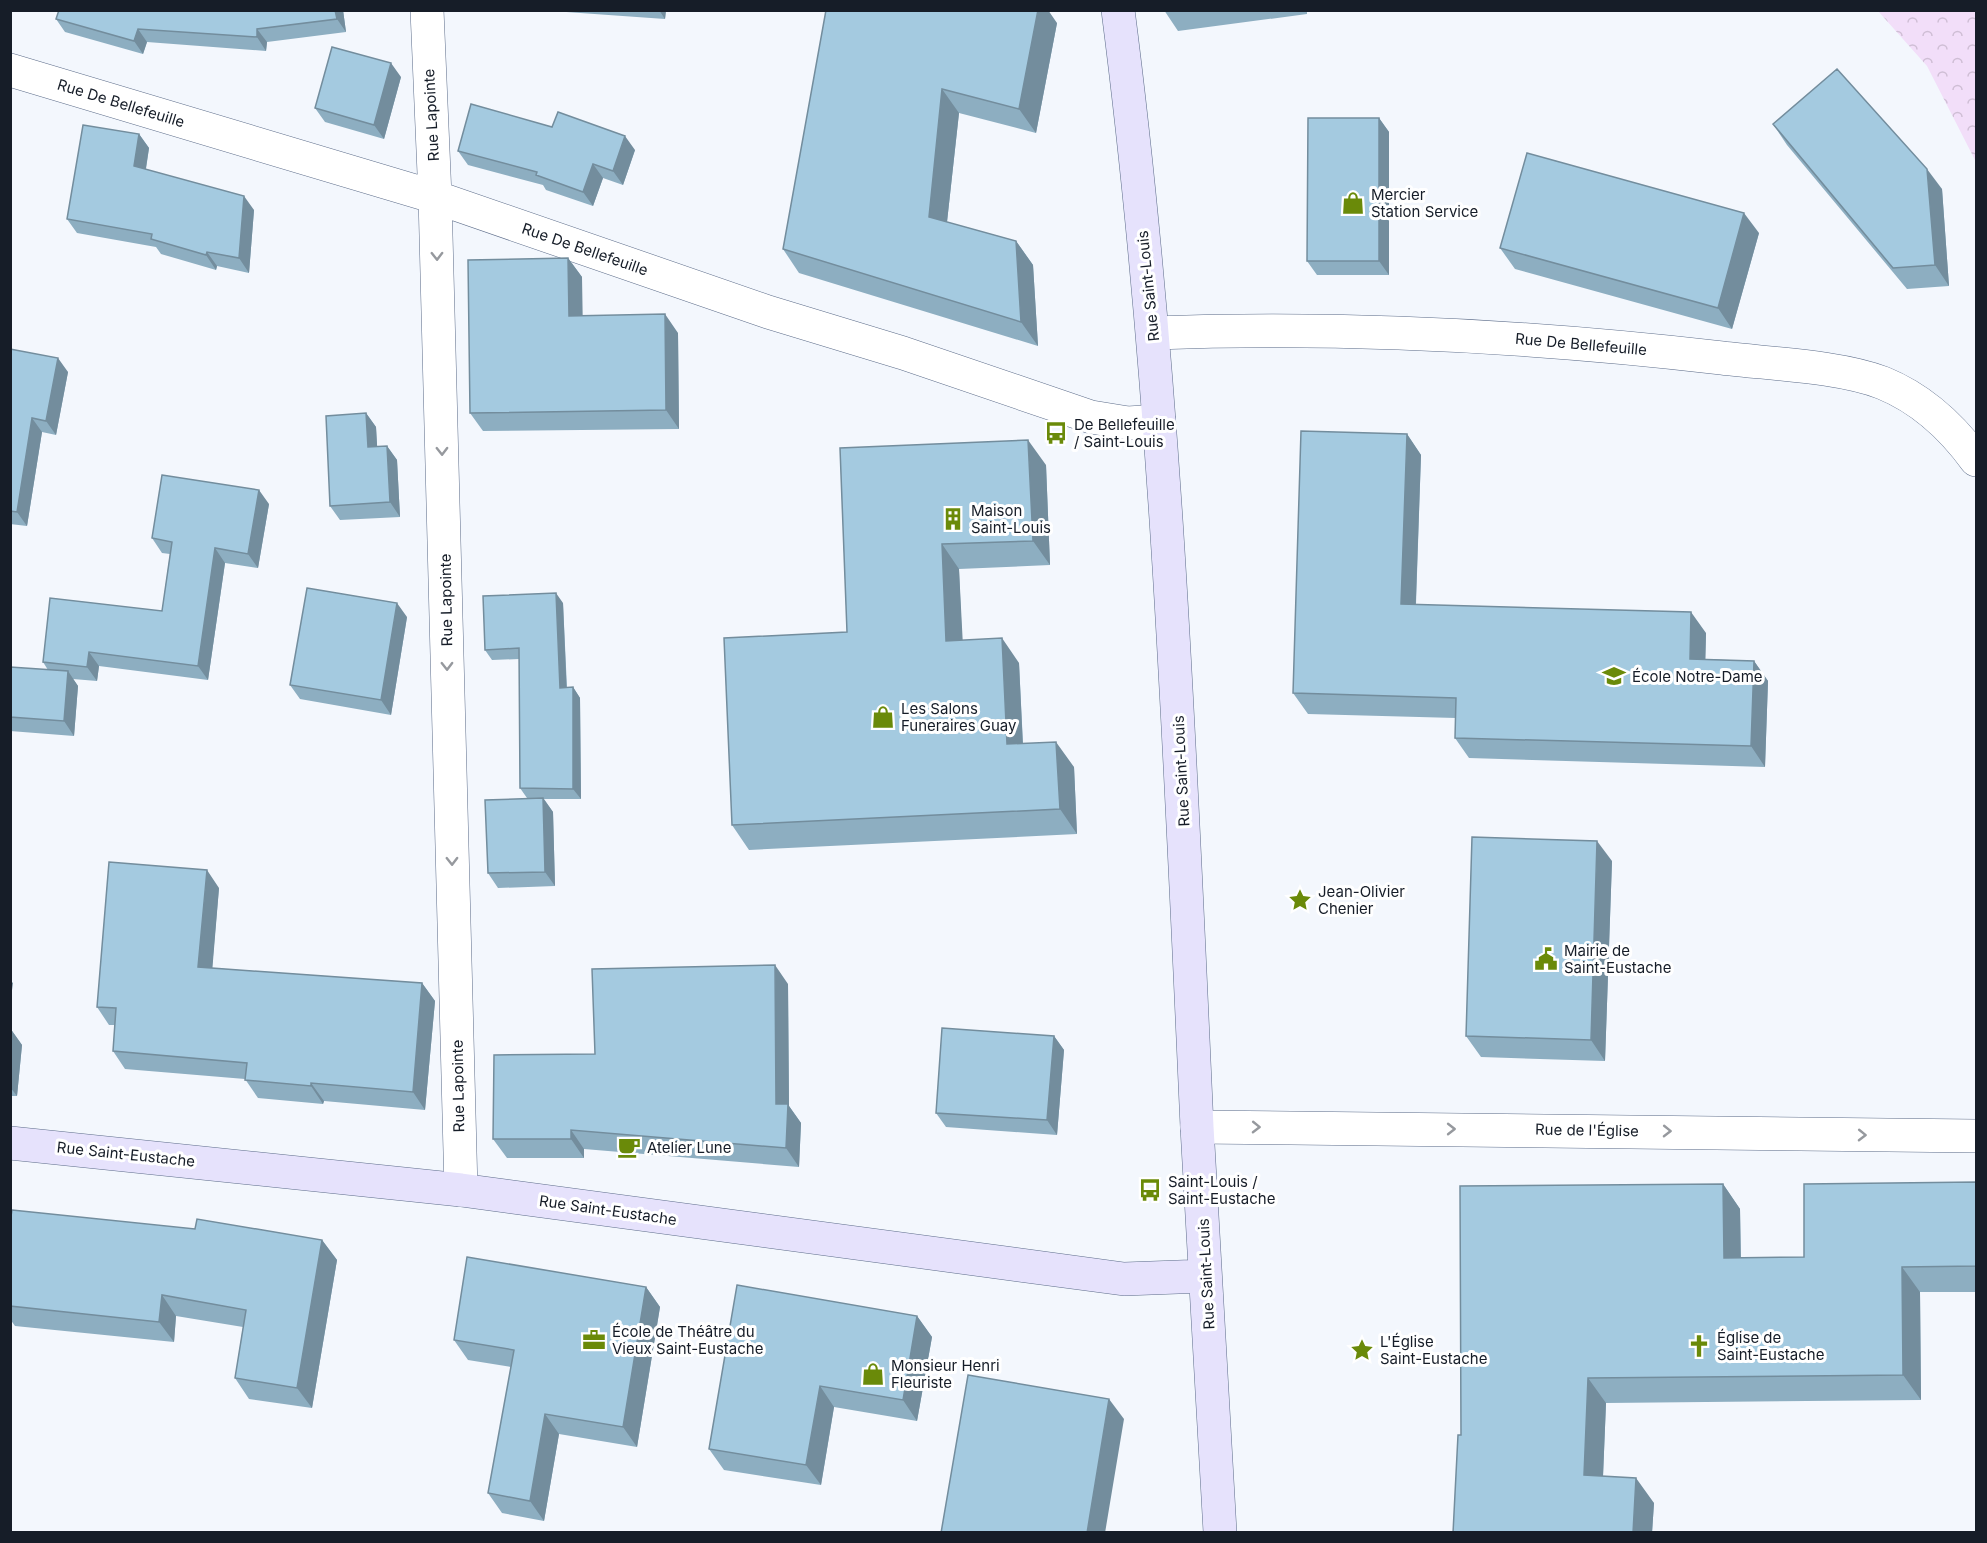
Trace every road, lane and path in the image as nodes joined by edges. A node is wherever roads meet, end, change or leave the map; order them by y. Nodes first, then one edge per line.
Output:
1 (427, 10) edge
2 (1118, 10) edge
3 (10, 70) edge
4 (435, 197) junction
5 (1153, 333) junction
6 (1159, 421) junction
7 (1977, 460) edge
8 (1197, 1127) junction
9 (1977, 1136) edge
10 (10, 1143) edge
11 (461, 1190) junction
12 (1205, 1276) junction
13 (1220, 1533) edge

1 - 4 street, Rue Lapointe
2 - 5 main road, Rue Saint-Louis
3 - 4 street, Rue De Bellefeuille
4 - 6 street, Rue De Bellefeuille
4 -> 11 street, Rue Lapointe
5 - 6 main road, Rue Saint-Louis
5 - 7 street, Rue De Bellefeuille
6 - 8 main road, Rue Saint-Louis
8 -> 9 street, Rue de l'Église
8 - 12 main road, Rue Saint-Louis
10 - 11 main road, Rue Saint-Eustache
11 - 12 main road, Rue Saint-Eustache
12 - 13 main road, Rue Saint-Louis

